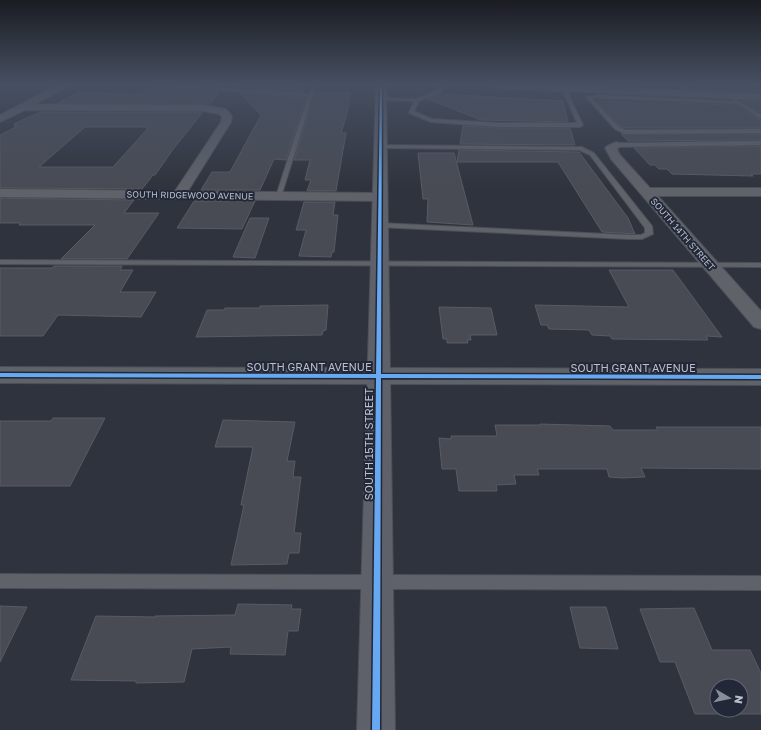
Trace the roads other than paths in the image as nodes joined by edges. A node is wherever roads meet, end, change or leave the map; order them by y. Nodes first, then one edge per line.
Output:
1 (226, 119) edge
2 (303, 119) edge
3 (381, 119) edge
4 (429, 119) edge
5 (577, 119) edge
6 (609, 119) edge
7 (761, 131) edge
8 (761, 143) edge
9 (616, 145) joint
10 (380, 147) junction
11 (646, 192) junction
12 (761, 192) edge
13 (0, 193) edge
14 (179, 195) junction
15 (279, 196) junction
16 (380, 197) junction
17 (380, 225) junction
18 (0, 262) edge
19 (380, 264) junction
20 (710, 265) junction
21 (761, 265) edge
22 (761, 323) edge
23 (0, 375) edge
24 (379, 376) junction
25 (761, 377) edge
26 (0, 581) edge
27 (761, 583) edge
28 (377, 584) junction
29 (376, 730) edge

1 - 14 street
2 - 15 lane
3 - 10 street, SOUTH 15TH STREET
4 - 5 lane
6 - 7 lane
8 - 9 lane
9 - 11 street, SOUTH 14TH STREET
10 - 16 street, SOUTH 15TH STREET
10 - 17 lane
11 - 12 street
11 - 20 street, SOUTH 14TH STREET
13 - 14 street, SOUTH RIDGEWOOD AVENUE
14 - 15 street, SOUTH RIDGEWOOD AVENUE
15 - 16 street, SOUTH RIDGEWOOD AVENUE
16 - 17 street, SOUTH 15TH STREET
17 - 19 street, SOUTH 15TH STREET
18 - 19 lane
19 - 20 lane
19 - 24 street, SOUTH 15TH STREET
20 - 21 lane
20 - 22 street, SOUTH 14TH STREET
23 - 24 street, SOUTH GRANT AVENUE
24 - 25 street, SOUTH GRANT AVENUE
24 - 28 street, SOUTH 15TH STREET
26 - 28 lane
27 - 28 lane
28 - 29 street, SOUTH 15TH STREET

